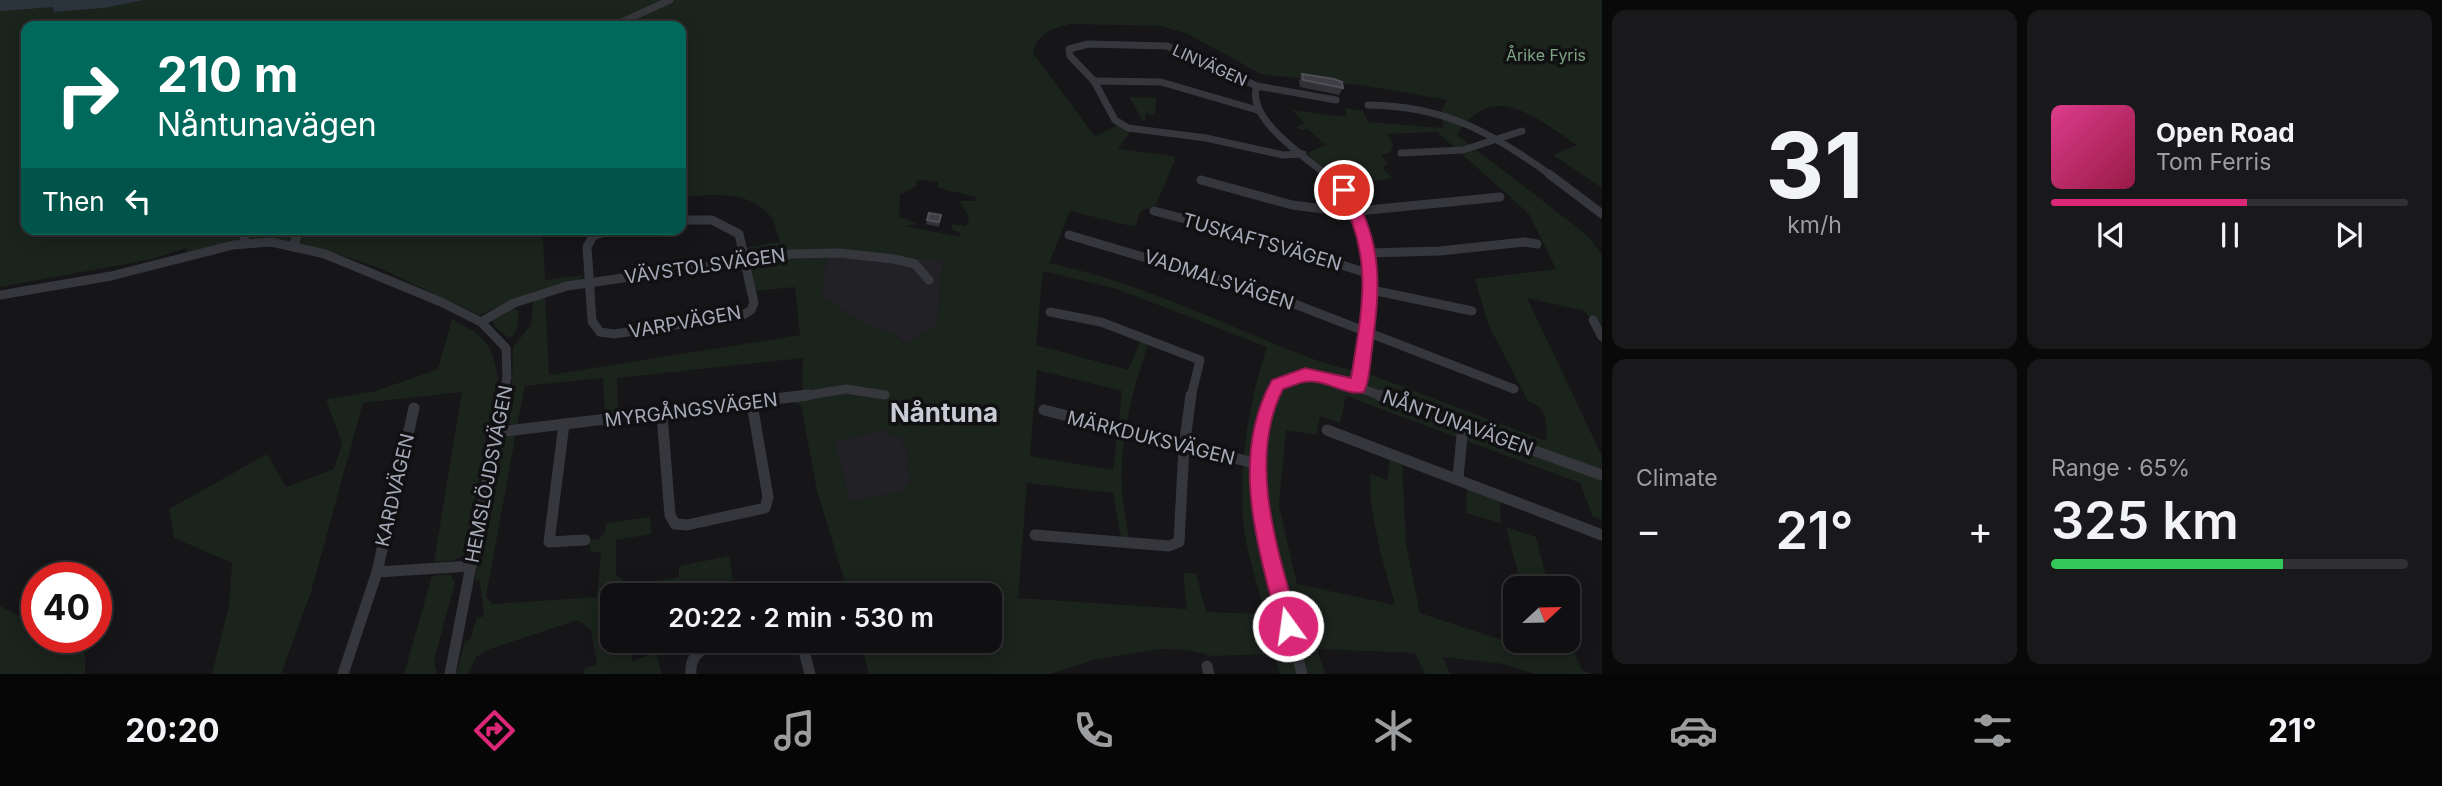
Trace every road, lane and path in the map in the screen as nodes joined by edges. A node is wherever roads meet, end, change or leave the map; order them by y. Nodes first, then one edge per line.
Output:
1 (670, 0) edge
2 (624, 21) edge
3 (1094, 81) junction
4 (1258, 86) junction
5 (1336, 100) dead end
6 (1368, 105) dead end
7 (1257, 110) junction
8 (1522, 131) dead end
9 (1495, 140) junction
10 (1401, 153) dead end
11 (1303, 154) junction
12 (1200, 180) dead end
13 (1500, 197) dead end
14 (1356, 210) junction
15 (1154, 211) dead end
16 (1602, 214) edge
17 (686, 220) edge
18 (244, 235) edge
19 (297, 235) edge
20 (593, 235) edge
21 (1069, 235) dead end
22 (246, 243) junction
23 (1537, 244) dead end
24 (293, 247) junction
25 (1368, 253) junction
26 (745, 260) junction
27 (1370, 274) junction
28 (929, 280) dead end
29 (590, 283) junction
30 (1372, 290) junction
31 (0, 295) edge
32 (1472, 311) dead end
33 (1050, 313) dead end
34 (481, 323) junction
35 (1602, 323) edge
36 (1367, 330) junction
37 (1602, 337) edge
38 (1358, 387) junction
39 (1514, 389) dead end
40 (885, 395) dead end
41 (751, 404) junction
42 (414, 408) dead end
43 (1044, 410) dead end
44 (662, 415) junction
45 (564, 425) junction
46 (1463, 425) junction
47 (1327, 430) dead end
48 (497, 432) junction
49 (1184, 447) junction
50 (1258, 464) junction
51 (1602, 475) edge
52 (1458, 478) junction
53 (1035, 535) dead end
54 (1602, 535) edge
55 (586, 540) dead end
56 (471, 566) junction
57 (377, 572) junction
58 (695, 653) edge
59 (804, 653) edge
60 (342, 674) edge
61 (450, 674) edge
62 (691, 674) edge
63 (810, 674) edge
64 (1302, 674) edge

1 - 2 street
3 - 4 street, LINVÄGEN
3 - 7 street
3 - 11 street, LINVÄGEN
4 - 5 street, LINVÄGEN
4 - 7 street
6 - 9 street
7 - 11 street
8 - 9 street
9 - 10 street
9 - 16 street
11 - 14 street
12 - 14 street
13 - 14 street
14 - 25 street
15 - 27 street, TUSKAFTSVÄGEN
17 - 26 street, VARPVÄGEN
18 - 22 street
19 - 24 street
20 - 29 street, VARPVÄGEN
21 - 36 street, VADMALSVÄGEN
22 - 24 street, HEMSLÖJDSVÄGEN
22 - 31 street, HEMSLÖJDSVÄGEN
23 - 25 street
24 - 34 street, HEMSLÖJDSVÄGEN
25 - 27 street
26 - 28 street, VÄVSTOLSVÄGEN
26 - 29 street, VÄVSTOLSVÄGEN
26 - 29 street, VARPVÄGEN
27 - 30 street
29 - 34 street, VÄVSTOLSVÄGEN
30 - 32 street
30 - 36 street
33 - 49 street
34 - 48 street, HEMSLÖJDSVÄGEN
35 - 37 street
36 - 38 street
36 - 39 street, VADMALSVÄGEN
38 - 46 street, NÅNTUNAVÄGEN
38 - 50 street, NÅNTUNAVÄGEN
40 - 41 street, MYRGÅNGSVÄGEN
41 - 44 street, MYRGÅNGSVÄGEN
41 - 44 street
42 - 57 street, KARDVÄGEN
43 - 49 street, MÄRKDUKSVÄGEN
44 - 45 street, MYRGÅNGSVÄGEN
45 - 48 street, MYRGÅNGSVÄGEN
45 - 55 street
46 - 51 street, NÅNTUNAVÄGEN
46 - 52 street
47 - 52 street
48 - 56 street, HEMSLÖJDSVÄGEN
49 - 50 street, MÄRKDUKSVÄGEN
49 - 53 street
50 - 64 street, NÅNTUNAVÄGEN
52 - 54 street
56 - 57 street, KARDVÄGEN
56 - 61 street, HEMSLÖJDSVÄGEN
57 - 60 street, KARDVÄGEN
58 - 62 street
59 - 63 street

